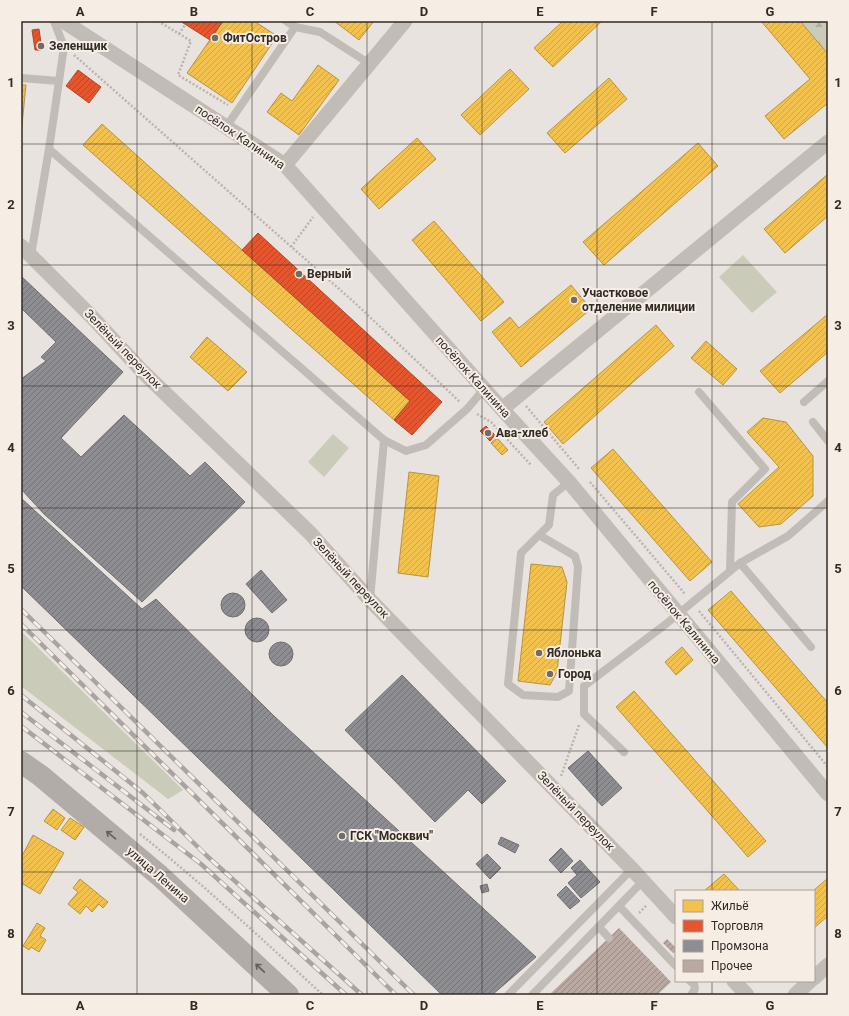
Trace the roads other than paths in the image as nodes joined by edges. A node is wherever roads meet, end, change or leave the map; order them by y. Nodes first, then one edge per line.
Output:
1 (54, 21) edge
2 (63, 21) edge
3 (286, 21) edge
4 (405, 21) edge
5 (295, 27) junction
6 (370, 64) junction
7 (21, 78) edge
8 (58, 80) junction
9 (226, 127) junction
10 (828, 142) edge
11 (49, 149) junction
12 (285, 165) junction
13 (26, 250) edge
14 (828, 381) edge
15 (484, 389) junction
16 (699, 392) dead end
17 (804, 402) dead end
18 (502, 409) junction
19 (813, 422) dead end
20 (384, 440) junction
21 (828, 441) edge
22 (569, 482) junction
23 (828, 501) edge
24 (539, 535) junction
25 (740, 563) junction
26 (730, 572) junction
27 (370, 600) junction
28 (677, 614) junction
29 (811, 647) dead end
30 (624, 752) dead end
31 (21, 762) edge
32 (828, 794) edge
33 (632, 869) junction
34 (643, 881) junction
35 (619, 906) junction
36 (675, 916) edge
37 (599, 927) junction
38 (609, 938) dead end
39 (675, 965) edge
40 (828, 965) edge
41 (815, 977) edge
42 (691, 982) edge
43 (735, 982) edge
44 (809, 982) edge
45 (288, 995) edge
46 (508, 995) edge
47 (532, 995) edge
48 (691, 995) edge
49 (747, 995) edge
50 (795, 995) edge

1 - 8 lane
2 - 9 street, посёлок Калинина
3 - 5 lane
4 - 6 street
5 - 6 lane
5 - 9 lane
6 - 12 street
7 - 8 lane
8 - 11 lane
9 - 12 street, посёлок Калинина
10 - 18 street
11 - 13 lane
11 - 20 lane
12 - 15 street, посёлок Калинина
13 - 27 street, Зелёный переулок
14 - 17 lane
15 - 18 street, посёлок Калинина
15 - 20 lane
16 - 26 lane
18 - 22 street, посёлок Калинина
19 - 21 lane
20 - 27 lane
22 - 24 lane
22 - 28 street, посёлок Калинина
23 - 25 lane
24 - 24 lane
25 - 26 lane
25 - 29 lane
26 - 28 lane
27 - 33 street, Зелёный переулок
28 - 30 lane
28 - 32 street, посёлок Калинина
45 -> 31 street, улица Ленина
33 - 34 street, Зелёный переулок
33 - 46 lane
34 - 35 lane
34 - 36 street, Зелёный переулок
35 - 37 lane
35 - 39 lane
37 - 38 lane
37 - 47 lane
40 - 41 street
42 - 48 lane
43 - 49 street
44 - 50 street

